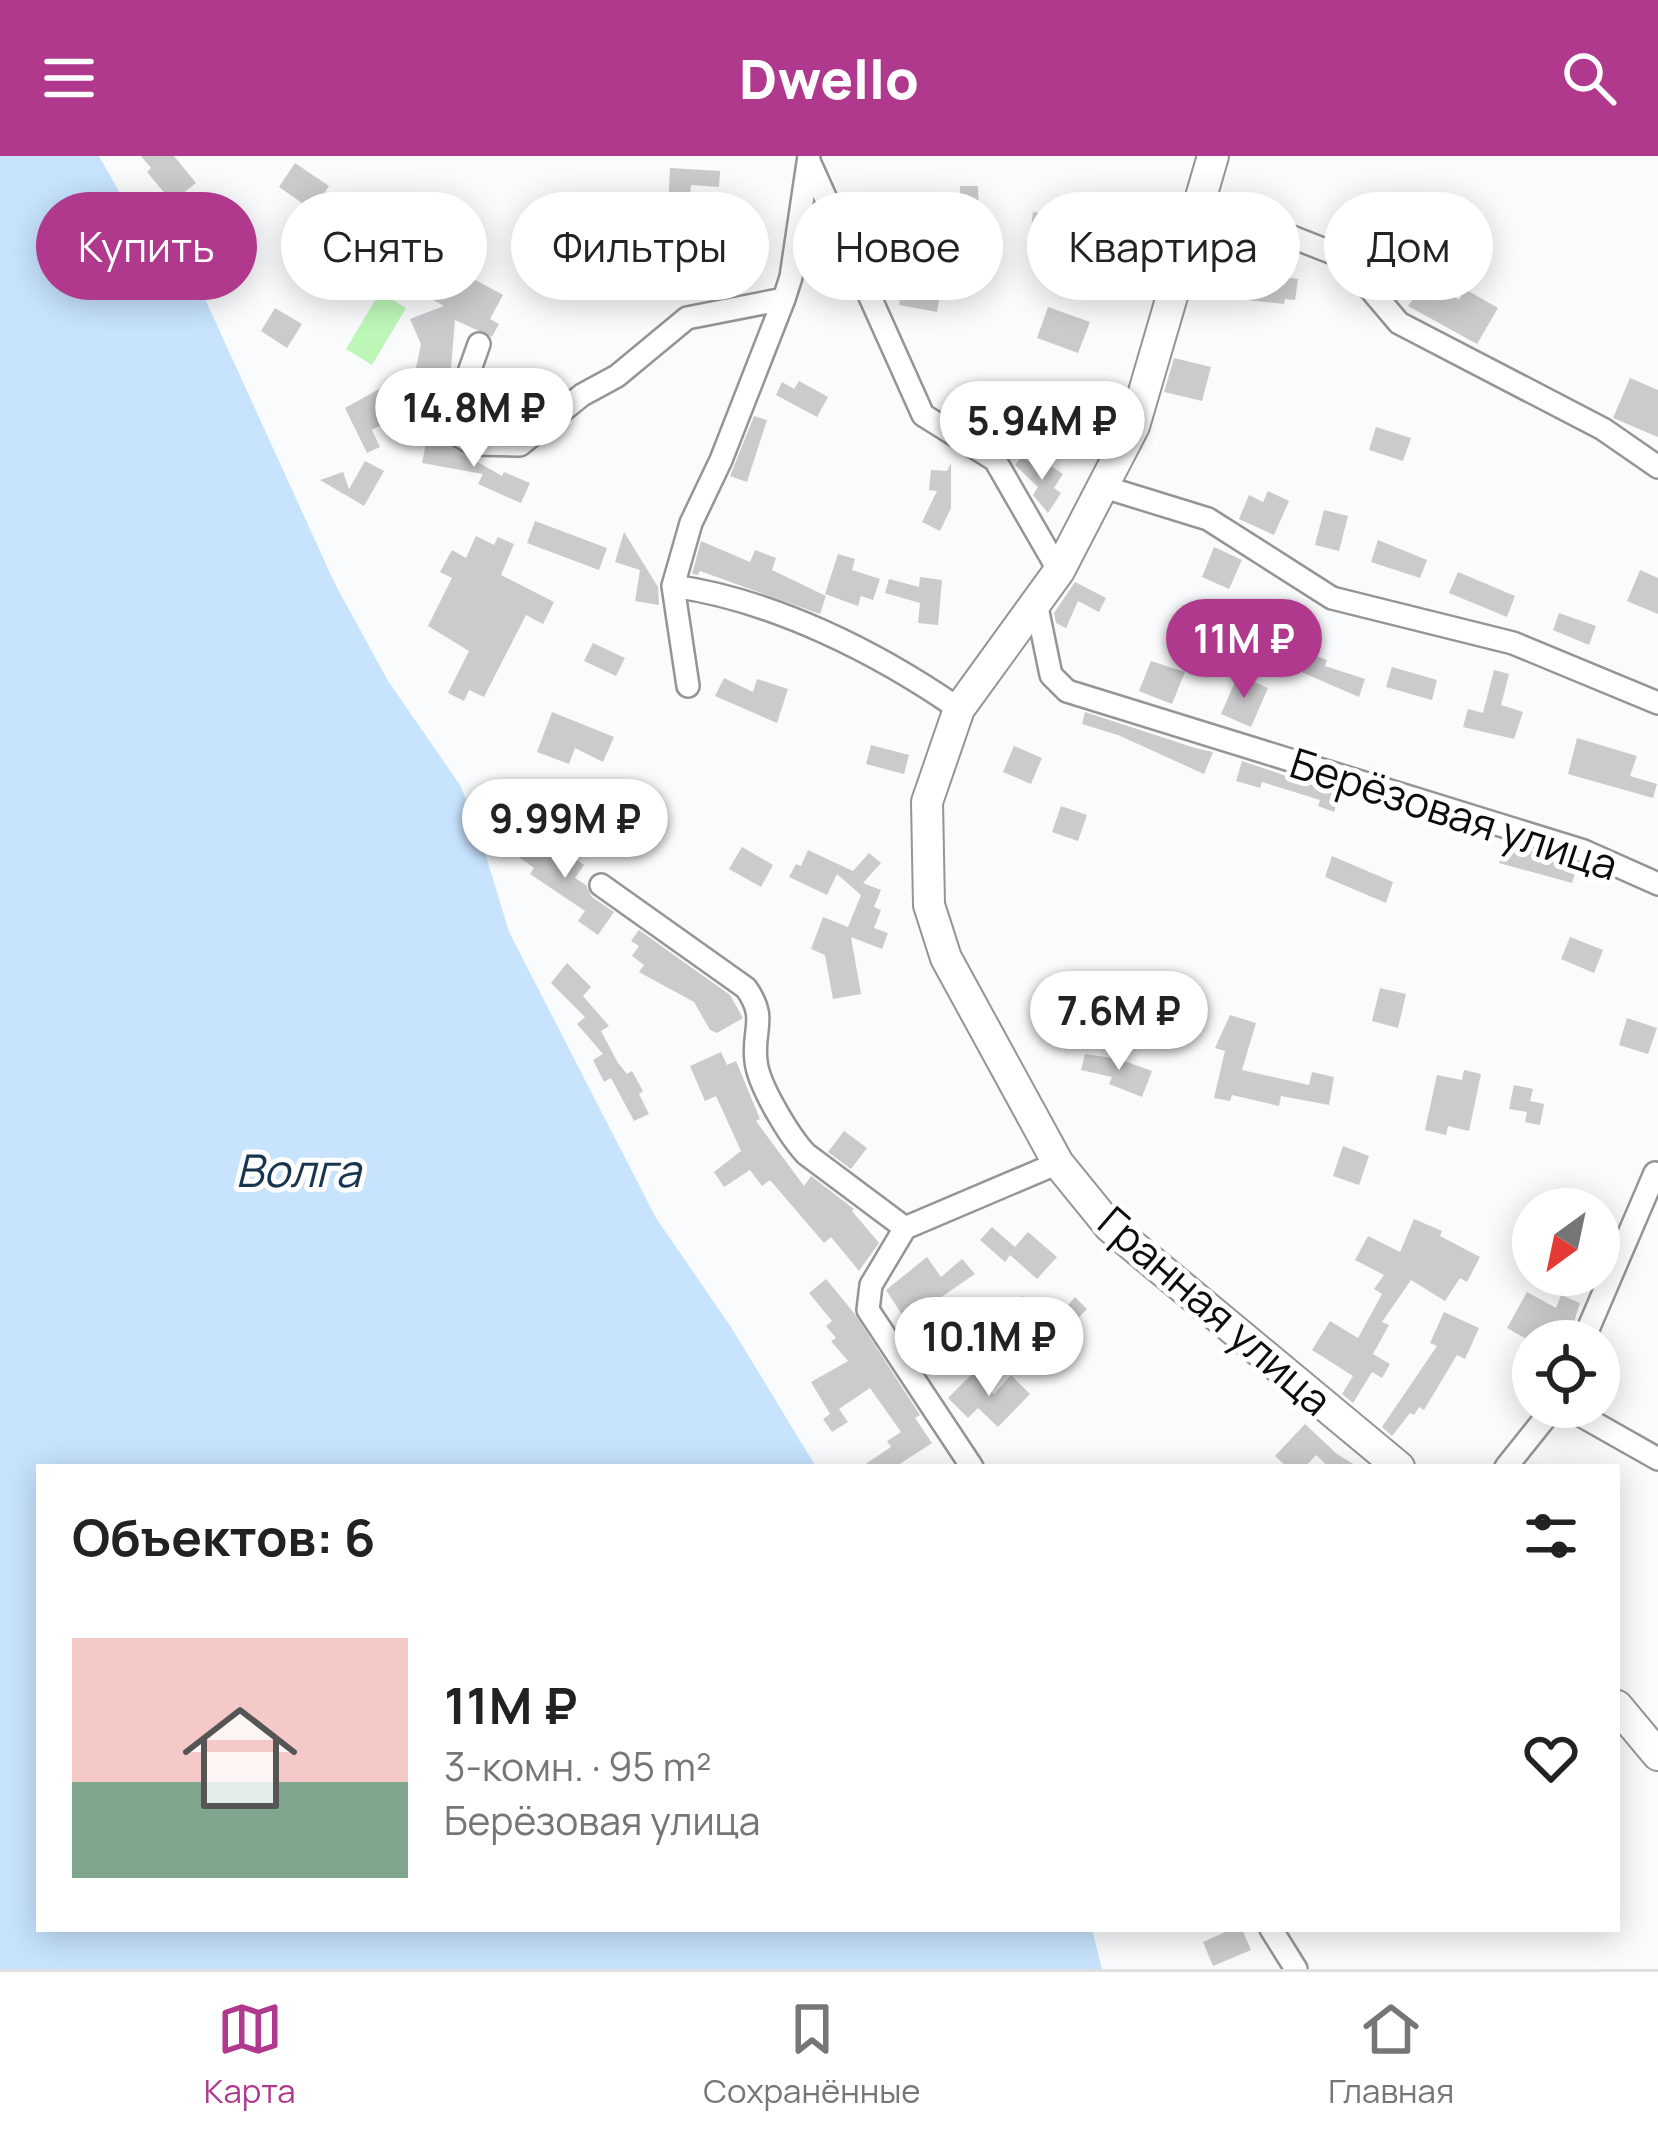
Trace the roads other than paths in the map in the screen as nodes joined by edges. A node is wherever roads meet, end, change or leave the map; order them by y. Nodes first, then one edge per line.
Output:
1 (1213, 156) edge
2 (809, 158) edge
3 (1202, 192) edge
4 (1300, 240) edge
5 (784, 299) junction
6 (1170, 300) edge
7 (479, 344) dead end
8 (1658, 467) edge
9 (1101, 486) junction
10 (1058, 572) junction
11 (673, 586) junction
12 (1036, 602) junction
13 (688, 686) dead end
14 (1658, 703) edge
15 (959, 709) junction
16 (1658, 884) edge
17 (601, 885) dead end
18 (1058, 1162) junction
19 (1655, 1173) dead end
20 (905, 1228) junction
21 (1592, 1320) edge
22 (1537, 1428) edge
23 (1602, 1428) edge
24 (1658, 1460) edge
25 (971, 1464) edge
26 (1395, 1464) edge
27 (1508, 1464) edge
28 (1620, 1710) edge
29 (1658, 1755) edge
30 (1273, 1932) edge
31 (1296, 1969) edge

1 - 3 street, Гранная улица
2 - 5 street
2 - 10 street
4 - 8 street
5 - 7 street
5 - 11 street
6 - 9 street, Гранная улица
9 - 10 street, Гранная улица
9 - 14 street
10 - 12 street, Гранная улица
11 - 13 street
11 - 15 street
12 - 15 street, Гранная улица
12 - 16 street, Берёзовая улица
15 - 18 street, Гранная улица
17 - 20 street
18 - 20 street
18 - 26 street, Гранная улица
19 - 21 street
20 - 25 street
22 - 27 street
23 - 24 street
28 - 29 street
30 - 31 street

